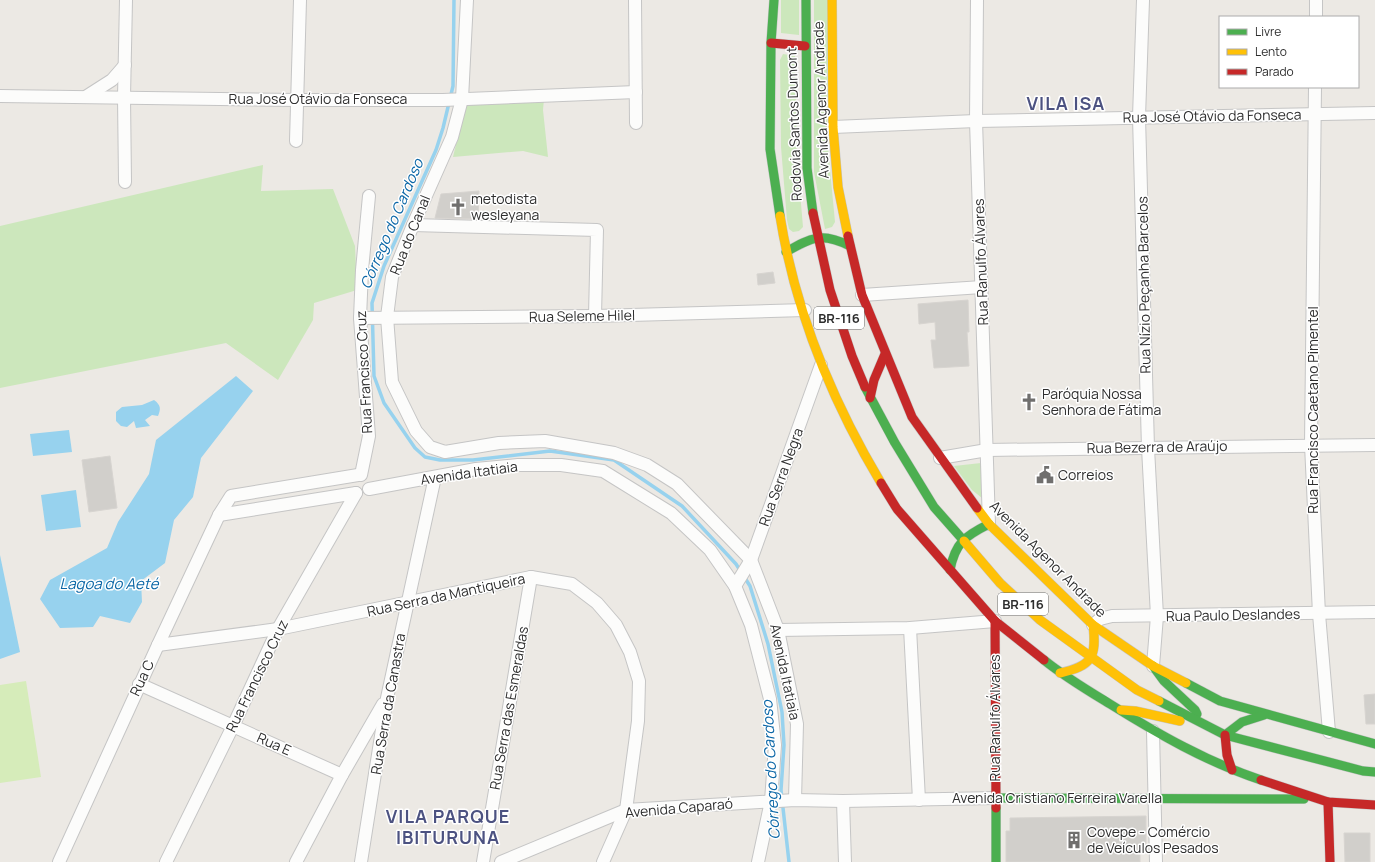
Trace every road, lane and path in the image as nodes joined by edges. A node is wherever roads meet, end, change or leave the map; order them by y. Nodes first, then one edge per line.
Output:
1 (126, 0) edge
2 (300, 0) edge
3 (467, 0) edge
4 (635, 0) edge
5 (774, 0) edge
6 (806, 0) edge
7 (832, 0) edge
8 (977, 0) edge
9 (1143, 0) edge
10 (1316, 0) edge
11 (1316, 16) edge
12 (771, 43) junction
13 (805, 46) junction
14 (125, 65) junction
15 (1315, 88) edge
16 (636, 92) junction
17 (0, 96) edge
18 (85, 97) junction
19 (124, 97) junction
20 (462, 99) junction
21 (297, 100) junction
22 (1375, 113) edge
23 (1315, 114) junction
24 (1140, 117) junction
25 (976, 121) junction
26 (636, 124) dead end
27 (833, 126) junction
28 (296, 141) dead end
29 (125, 182) dead end
30 (369, 196) dead end
31 (413, 225) junction
32 (817, 235) junction
33 (850, 246) junction
34 (786, 252) junction
35 (982, 287) junction
36 (862, 295) junction
37 (805, 310) junction
38 (596, 316) junction
39 (387, 317) junction
40 (360, 318) junction
41 (885, 354) junction
42 (821, 365) junction
43 (870, 398) junction
44 (1311, 445) junction
45 (1375, 445) edge
46 (1148, 448) junction
47 (987, 450) junction
48 (445, 452) joint
49 (940, 458) junction
50 (360, 475) junction
51 (435, 477) junction
52 (369, 489) junction
53 (356, 493) junction
54 (219, 515) junction
55 (989, 524) junction
56 (962, 540) junction
57 (751, 560) junction
58 (950, 570) junction
59 (531, 577) junction
60 (735, 586) junction
61 (406, 604) junction
62 (1375, 612) edge
63 (1319, 614) junction
64 (1157, 616) junction
65 (996, 621) junction
66 (1093, 625) junction
67 (910, 628) junction
68 (278, 629) junction
69 (778, 630) junction
70 (158, 645) junction
71 (1092, 659) junction
72 (1153, 666) junction
73 (1060, 673) junction
74 (139, 684) junction
75 (387, 698) junction
76 (1121, 710) junction
77 (1264, 715) junction
78 (1201, 722) junction
79 (233, 726) junction
80 (1153, 731) junction
81 (1330, 732) junction
82 (1225, 735) junction
83 (1375, 744) edge
84 (1232, 770) junction
85 (1375, 772) edge
86 (342, 775) junction
87 (995, 798) junction
88 (1154, 798) junction
89 (1318, 799) junction
90 (795, 800) junction
91 (918, 800) junction
92 (771, 801) junction
93 (843, 801) junction
94 (1328, 802) junction
95 (1375, 805) edge
96 (626, 810) junction
97 (58, 862) edge
98 (166, 862) edge
99 (296, 862) edge
100 (361, 862) edge
101 (483, 862) edge
102 (501, 862) edge
103 (603, 862) edge
104 (758, 862) edge
105 (845, 862) edge
106 (996, 862) edge
107 (1156, 862) edge
108 (1330, 862) edge

1 - 14 street
2 - 21 street
3 - 20 street, Rua do Canal
4 - 16 street
5 - 12 main road
6 - 13 main road, Rodovia Santos Dumont / BR-116
7 - 27 main road, Avenida Agenor Andrade
8 - 25 street, Rua Ranulfo Álvares
9 - 24 street, Rua Nízio Peçanha Barcelos
10 - 11 street
12 - 13 main road
12 - 34 main road
13 - 32 main road, Rodovia Santos Dumont / BR-116
14 - 18 street
14 - 19 street
15 - 23 street, Rua Francisco Caetano Pimentel
16 - 20 street, Rua José Otávio da Fonseca
16 - 26 street
17 - 18 street, Rua José Otávio da Fonseca
18 - 19 street, Rua José Otávio da Fonseca
19 - 21 street, Rua José Otávio da Fonseca
19 - 29 street
20 - 21 street, Rua José Otávio da Fonseca
20 - 31 street, Rua do Canal
21 - 28 street
22 - 23 street, Rua José Otávio da Fonseca
23 - 24 street, Rua José Otávio da Fonseca
23 - 44 street, Rua Francisco Caetano Pimentel
24 - 25 street, Rua José Otávio da Fonseca
24 - 46 street, Rua Nízio Peçanha Barcelos
25 - 27 street, Rua José Otávio da Fonseca
25 - 35 street, Rua Ranulfo Álvares
27 - 33 main road, Avenida Agenor Andrade
30 - 40 street, Rua Francisco Cruz
31 - 38 street
31 - 39 street, Rua do Canal
32 - 33 main road
32 - 34 main road
32 - 43 main road, Rodovia Santos Dumont / BR-116
33 - 36 main road, Avenida Agenor Andrade
34 - 37 main road
35 - 36 street
35 - 47 street, Rua Ranulfo Álvares
36 - 41 main road, Avenida Agenor Andrade
37 - 38 street, Rua Seleme Hilel
37 - 42 main road
38 - 39 street, Rua Seleme Hilel
39 - 40 street, Rua Seleme Hilel
39 - 48 street, Rua do Canal
40 - 50 street, Rua Francisco Cruz
41 - 43 main road
41 - 49 main road, Avenida Agenor Andrade
42 - 57 street, Rua Serra Negra
42 - 58 main road
43 - 56 main road, Rodovia Santos Dumont / BR-116
44 - 45 street, Rua Bezerra de Araújo
44 - 46 street, Rua Bezerra de Araújo
44 - 63 street, Rua Francisco Caetano Pimentel
46 - 47 street, Rua Bezerra de Araújo
46 - 64 street, Rua Nízio Peçanha Barcelos
47 - 49 street, Rua Bezerra de Araújo
47 - 55 street, Rua Ranulfo Álvares
48 - 57 street, Avenida Itatiaia
49 - 55 main road, Avenida Agenor Andrade
50 - 52 street
50 - 53 street
50 - 54 street, Rua C
51 - 52 street, Avenida Itatiaia
51 - 60 street, Avenida Itatiaia
51 - 61 street, Rua Serra da Canastra
52 - 53 street, Avenida Itatiaia
53 - 54 street, Avenida Itatiaia
53 - 68 street, Rua Francisco Cruz
54 - 70 street, Rua C
55 - 56 main road
55 - 66 main road, Avenida Agenor Andrade
56 - 58 main road
56 - 71 main road, Rodovia Santos Dumont / BR-116
57 - 60 street, Rua Serra Negra
57 - 69 street, Avenida Itatiaia
58 - 65 main road
59 - 61 street, Rua Serra da Mantiqueira
59 - 96 street, Rua Serra da Mantiqueira
59 - 101 street, Rua Serra das Esmeraldas
60 - 92 street, Avenida Itatiaia
61 - 68 street, Rua Serra da Mantiqueira
61 - 75 street, Rua Serra da Canastra
62 - 63 street, Rua Paulo Deslandes
63 - 64 street, Rua Paulo Deslandes
63 - 81 street, Rua Francisco Caetano Pimentel
64 - 66 street, Rua Paulo Deslandes
64 - 72 street, Rua Nízio Peçanha Barcelos
65 - 67 street
65 - 73 main road
65 - 87 main road, Rua Ranulfo Álvares
66 - 71 main road
66 - 72 main road, Avenida Agenor Andrade
67 - 69 street
67 - 91 street
68 - 70 street, Rua Serra da Mantiqueira
68 - 79 street, Rua Francisco Cruz
69 - 90 street, Avenida Itatiaia
70 - 74 street, Rua C
71 - 73 main road
71 - 78 main road, Rodovia Santos Dumont / BR-116
72 - 77 main road, Avenida Agenor Andrade
72 - 78 main road
73 - 76 main road
74 - 79 street, Rua E
74 - 97 street, Rua C
75 - 86 street
75 - 100 street, Rua Serra da Canastra
76 - 78 main road
76 - 80 main road
77 - 81 main road, Avenida Agenor Andrade
77 - 82 main road
78 - 82 main road, Rodovia Santos Dumont / BR-116
79 - 86 street, Rua E
79 - 98 street, Rua Francisco Cruz
80 - 84 main road
80 - 88 street
81 - 83 main road, Avenida Agenor Andrade
82 - 84 main road
82 - 85 main road, Rodovia Santos Dumont / BR-116
84 - 89 main road
86 - 99 street
87 - 88 main road, Avenida Cristiano Ferreira Varella
87 - 91 street, Avenida Cristiano Ferreira Varella
87 - 106 main road, Rua Ranulfo Álvares
88 - 89 main road, Avenida Cristiano Ferreira Varella
88 - 107 street
89 - 94 main road
90 - 92 street, Avenida Caparaó
90 - 93 street, Avenida Cristiano Ferreira Varella
91 - 93 street, Avenida Cristiano Ferreira Varella
92 - 96 street, Avenida Caparaó
92 - 104 street, Avenida Itatiaia
93 - 105 street
94 - 95 main road
94 - 108 main road
96 - 102 street, Avenida Caparaó
96 - 103 street, Rua Serra da Mantiqueira

